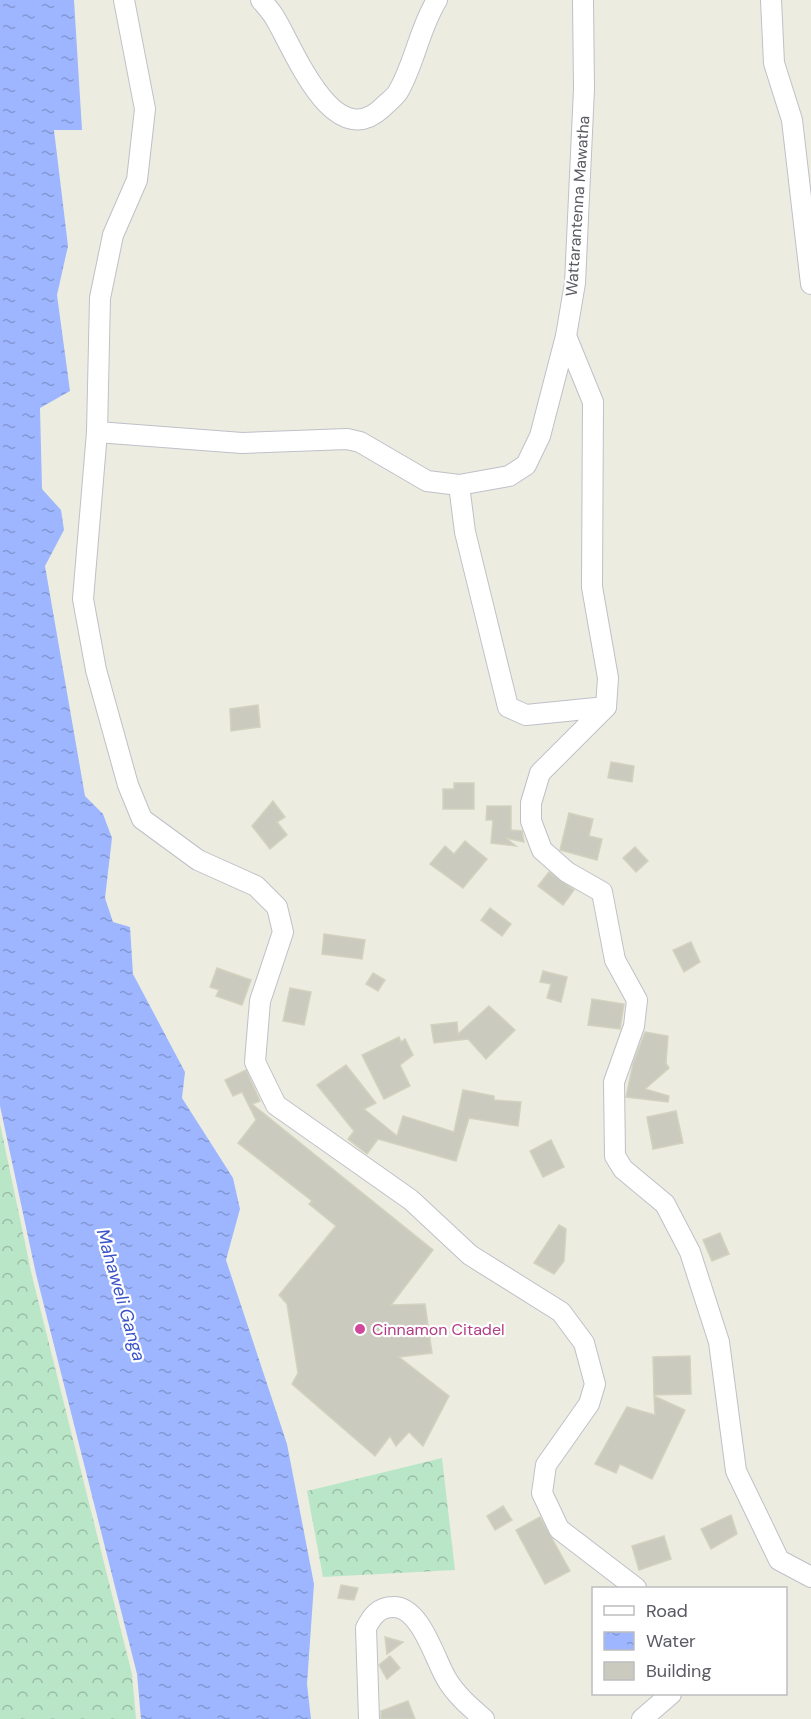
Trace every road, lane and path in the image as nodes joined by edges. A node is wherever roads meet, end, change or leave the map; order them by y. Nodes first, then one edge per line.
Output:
1 (124, 0) edge
2 (261, 0) edge
3 (437, 0) edge
4 (583, 0) edge
5 (771, 0) edge
6 (811, 284) edge
7 (566, 336) junction
8 (97, 432) junction
9 (459, 485) junction
10 (606, 707) junction
11 (811, 1576) edge
12 (635, 1587) edge
13 (670, 1695) edge
14 (369, 1719) edge
15 (484, 1719) edge
16 (642, 1719) edge

1 - 8 street
2 - 3 street
4 - 7 street, Wattarantenna Mawatha
5 - 6 street
7 - 9 street, Wattarantenna Mawatha
7 - 10 street
8 - 9 street, Wattarantenna Mawatha
8 - 12 street
9 - 10 street
10 - 11 street
13 - 16 street
14 - 15 street

